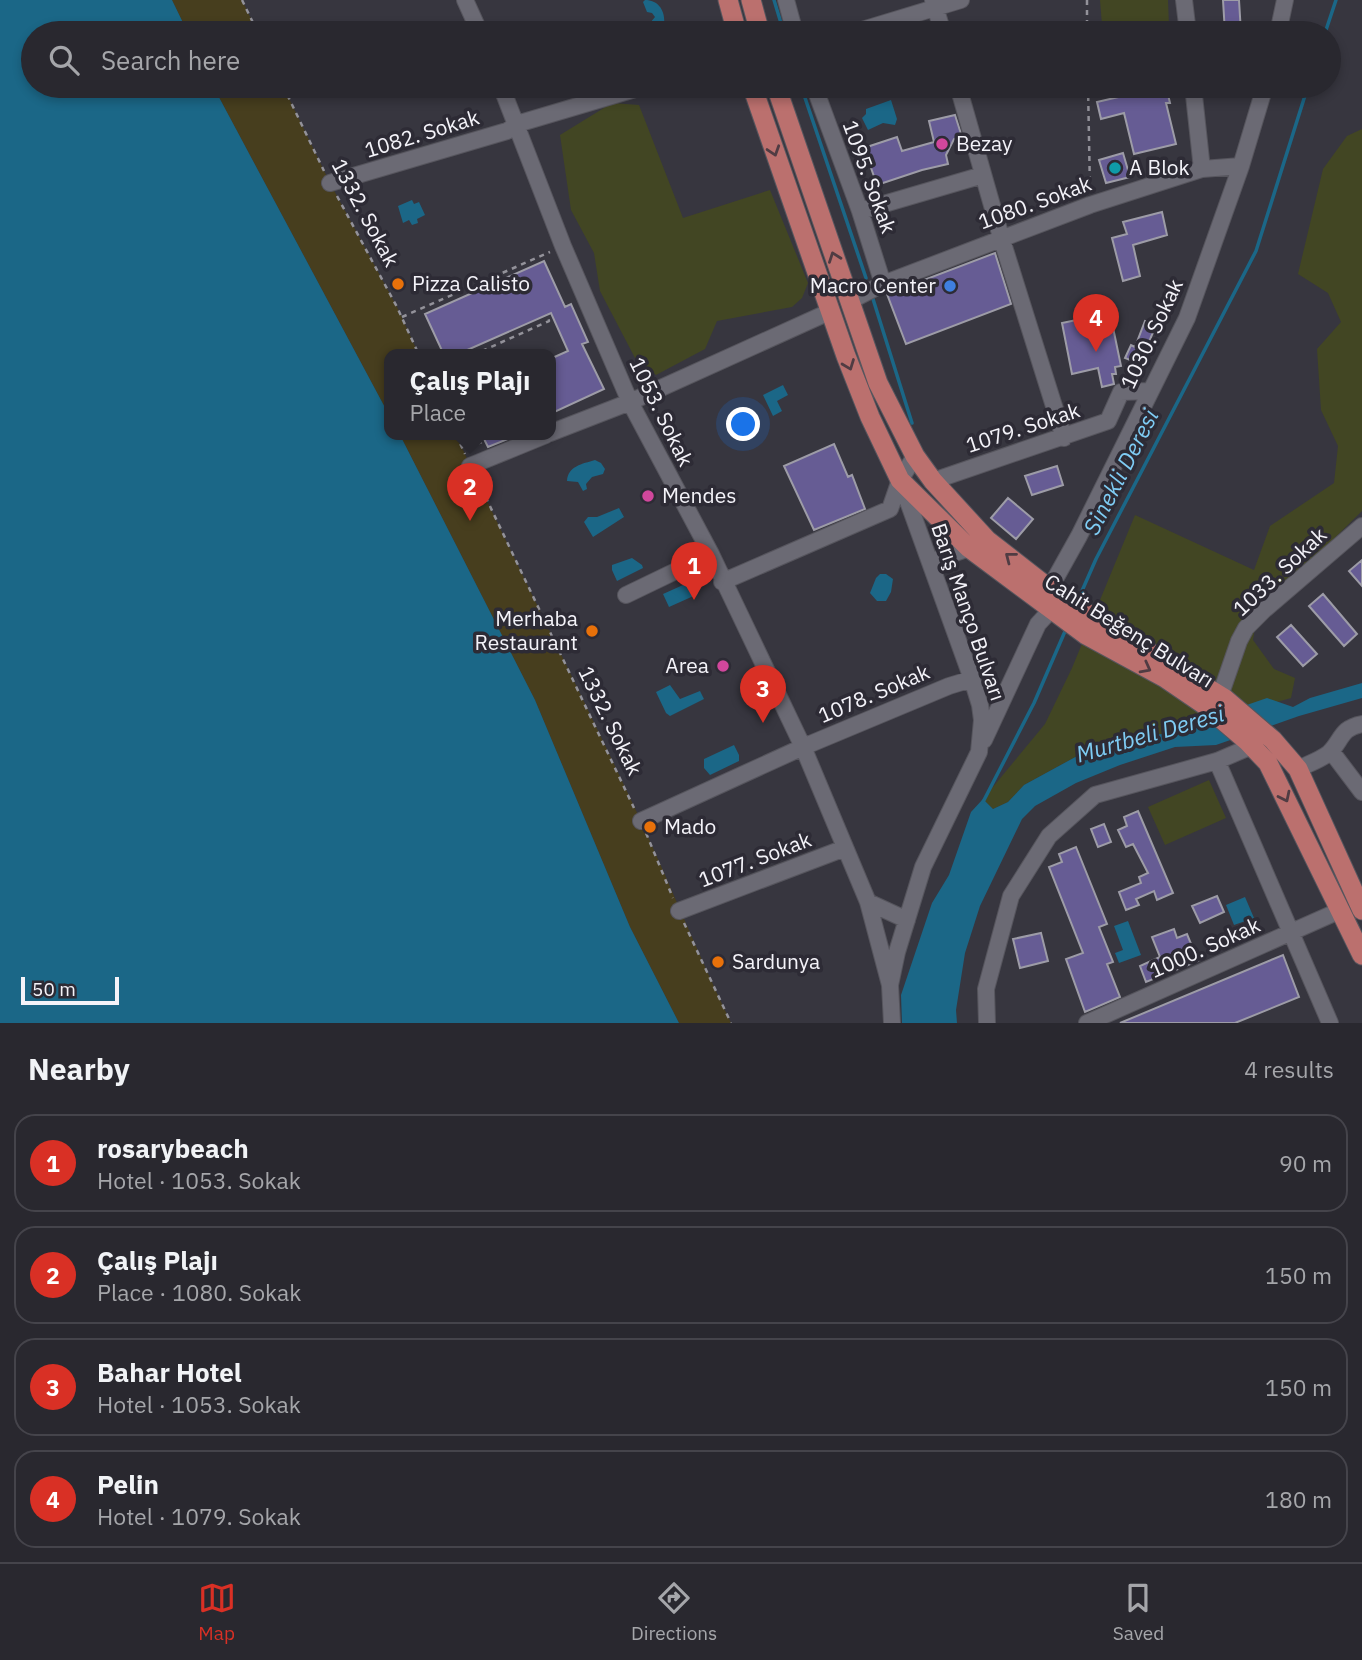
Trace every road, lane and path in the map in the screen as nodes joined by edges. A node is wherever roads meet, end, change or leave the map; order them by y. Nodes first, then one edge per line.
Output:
1 (242, 0) edge
2 (465, 0) edge
3 (728, 0) edge
4 (751, 0) edge
5 (786, 0) edge
6 (961, 0) edge
7 (1087, 0) edge
8 (1184, 0) edge
9 (1285, 0) edge
10 (934, 3) edge
11 (252, 21) edge
12 (475, 21) edge
13 (734, 21) edge
14 (757, 21) edge
15 (791, 21) edge
16 (885, 21) edge
17 (939, 21) edge
18 (1087, 21) edge
19 (1187, 21) edge
20 (1281, 21) edge
21 (289, 98) edge
22 (506, 98) edge
23 (605, 98) edge
24 (756, 98) edge
25 (780, 98) edge
26 (818, 98) edge
27 (962, 98) edge
28 (1088, 98) edge
29 (1194, 98) edge
30 (1261, 98) edge
31 (517, 124) junction
32 (1241, 166) junction
33 (1202, 169) junction
34 (984, 175) junction
35 (330, 183) junction
36 (1090, 205) junction
37 (860, 211) junction
38 (1002, 237) junction
39 (563, 247) junction
40 (883, 284) junction
41 (850, 301) junction
42 (829, 312) junction
43 (547, 314) dead end
44 (402, 317) junction
45 (529, 323) dead end
46 (532, 328) junction
47 (416, 349) edge
48 (485, 349) edge
49 (1149, 391) junction
50 (630, 402) junction
51 (556, 431) edge
52 (1065, 438) junction
53 (458, 440) edge
54 (475, 440) edge
55 (533, 440) edge
56 (485, 441) dead end
57 (915, 456) junction
58 (470, 466) junction
59 (900, 480) junction
60 (933, 481) junction
61 (1362, 526) edge
62 (969, 548) junction
63 (711, 554) junction
64 (930, 562) junction
65 (722, 582) junction
66 (1046, 586) junction
67 (626, 595) dead end
68 (1057, 608) junction
69 (972, 678) junction
70 (1217, 700) junction
71 (1362, 724) edge
72 (1250, 744) junction
73 (803, 747) junction
74 (1331, 751) junction
75 (979, 752) junction
76 (1217, 761) junction
77 (1298, 769) junction
78 (1362, 792) edge
79 (641, 821) junction
80 (845, 848) junction
81 (867, 901) junction
82 (1341, 909) junction
83 (1362, 909) edge
84 (679, 911) junction
85 (907, 920) junction
86 (1292, 932) junction
87 (1362, 955) edge
88 (890, 985) junction
89 (1095, 1021) edge
90 (731, 1023) edge
91 (892, 1023) edge
92 (987, 1023) edge
93 (1330, 1023) edge

1 - 11 path
2 - 12 street
3 - 13 main road
4 - 14 main road
5 - 15 street
6 - 10 street
7 - 18 path
8 - 19 street
9 - 20 street
10 - 16 street
10 - 17 street
21 - 35 path, 1332. Sokak
22 - 31 street, 1053. Sokak
23 - 31 street, 1082. Sokak
24 -> 42 main road, Cahit Beğenç Bulvarı
41 -> 25 main road, Cahit Beğenç Bulvarı
26 - 37 street, 1095. Sokak
27 - 34 street
28 - 36 path
29 - 33 street
30 - 32 street, 1030. Sokak
31 - 35 street, 1082. Sokak
31 - 39 street, 1053. Sokak
32 - 33 street, 1080. Sokak
32 - 49 street, 1030. Sokak
33 - 36 street, 1080. Sokak
34 - 37 street
34 - 38 street
35 - 44 path, 1332. Sokak
36 - 38 street, 1080. Sokak
37 - 40 street, 1095. Sokak
38 - 40 street, 1080. Sokak
38 - 52 street
39 - 44 path
39 - 50 street, 1053. Sokak
40 - 41 street, 1080. Sokak
41 - 57 main road, Cahit Beğenç Bulvarı
42 - 50 street
42 -> 59 main road, Cahit Beğenç Bulvarı
43 - 46 path
44 - 47 path, 1332. Sokak
45 - 46 path
46 - 48 path
49 - 52 street, 1079. Sokak
49 - 66 street, 1030. Sokak
50 - 51 street
50 - 63 street, 1053. Sokak
52 - 60 street, 1079. Sokak
53 - 58 path, 1332. Sokak
54 - 56 path
55 - 58 street
57 - 59 street
57 - 60 main road, Cahit Beğenç Bulvarı
58 - 79 path, 1332. Sokak
59 - 62 main road, Cahit Beğenç Bulvarı
59 - 64 street, Barış Manço Bulvarı
59 - 65 street
66 -> 60 main road, Cahit Beğenç Bulvarı
61 - 70 street, 1033. Sokak
62 - 64 street
62 - 68 main road, Cahit Beğenç Bulvarı
63 - 65 street, 1053. Sokak
63 - 67 street
64 - 69 street, Barış Manço Bulvarı
65 - 73 street, 1053. Sokak
66 - 68 main road, Cahit Beğenç Bulvarı
68 - 70 main road, Cahit Beğenç Bulvarı
68 - 75 street
69 - 73 street, 1078. Sokak
69 - 75 street, Barış Manço Bulvarı
70 - 72 main road, Cahit Beğenç Bulvarı
70 - 77 main road, Cahit Beğenç Bulvarı
71 - 74 street
72 - 76 street
72 -> 82 main road, Cahit Beğenç Bulvarı
73 - 79 street, 1078. Sokak
73 - 80 street, 1053. Sokak
74 - 77 street
74 - 78 street
75 - 85 street, Barış Manço Bulvarı
76 - 86 street
76 - 92 street
77 - 83 main road, Cahit Beğenç Bulvarı
79 - 84 path, 1332. Sokak
80 - 81 street, 1053. Sokak
80 - 84 street, 1077. Sokak
81 - 85 street
81 - 88 street, 1053. Sokak
82 - 86 street, 1000. Sokak
82 - 87 main road, Cahit Beğenç Bulvarı
84 - 90 path, 1332. Sokak
85 - 88 street, Barış Manço Bulvarı
86 - 89 street, 1000. Sokak
86 - 93 street
88 - 91 street, Barış Manço Bulvarı

